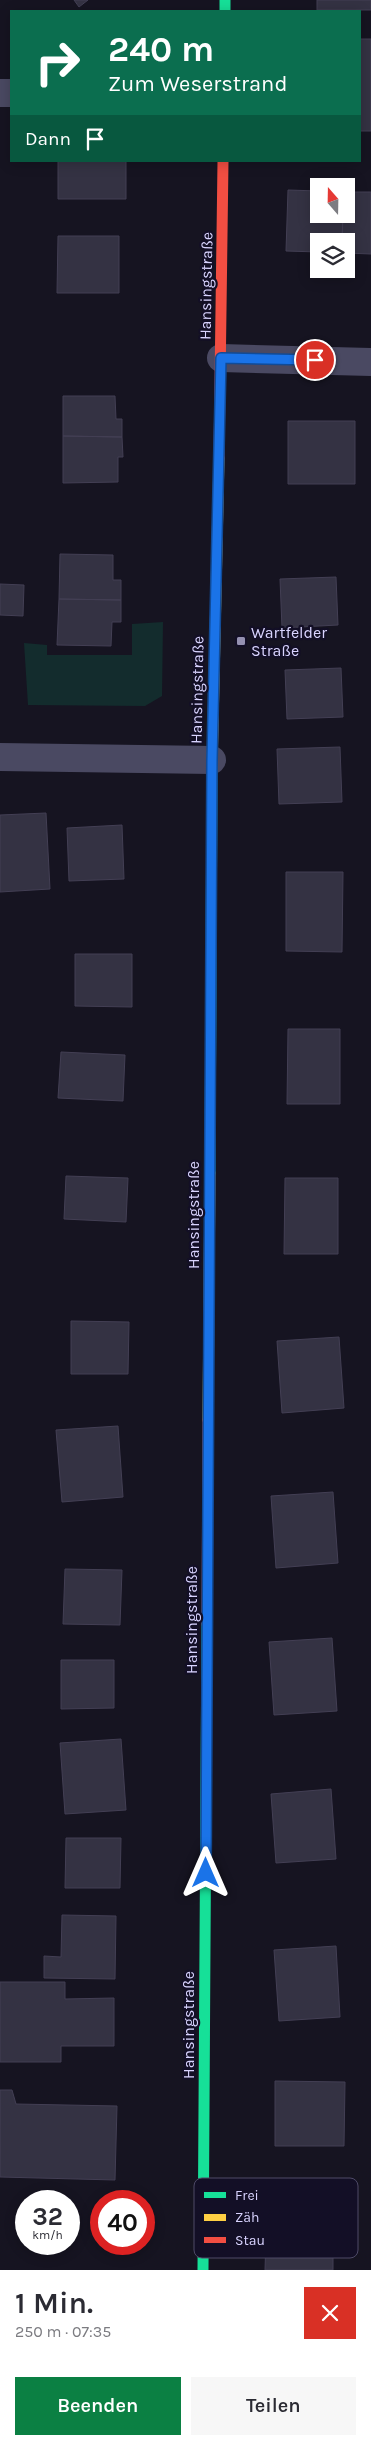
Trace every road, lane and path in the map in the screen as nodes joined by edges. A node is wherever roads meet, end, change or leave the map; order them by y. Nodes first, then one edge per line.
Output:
1 (223, 162) edge
2 (221, 358) junction
3 (371, 362) edge
4 (0, 757) edge
5 (212, 760) junction
6 (204, 2178) edge

1 - 2 street, Hansingstraße
2 - 3 street
2 - 5 street, Hansingstraße
4 - 5 street
5 - 6 street, Hansingstraße

